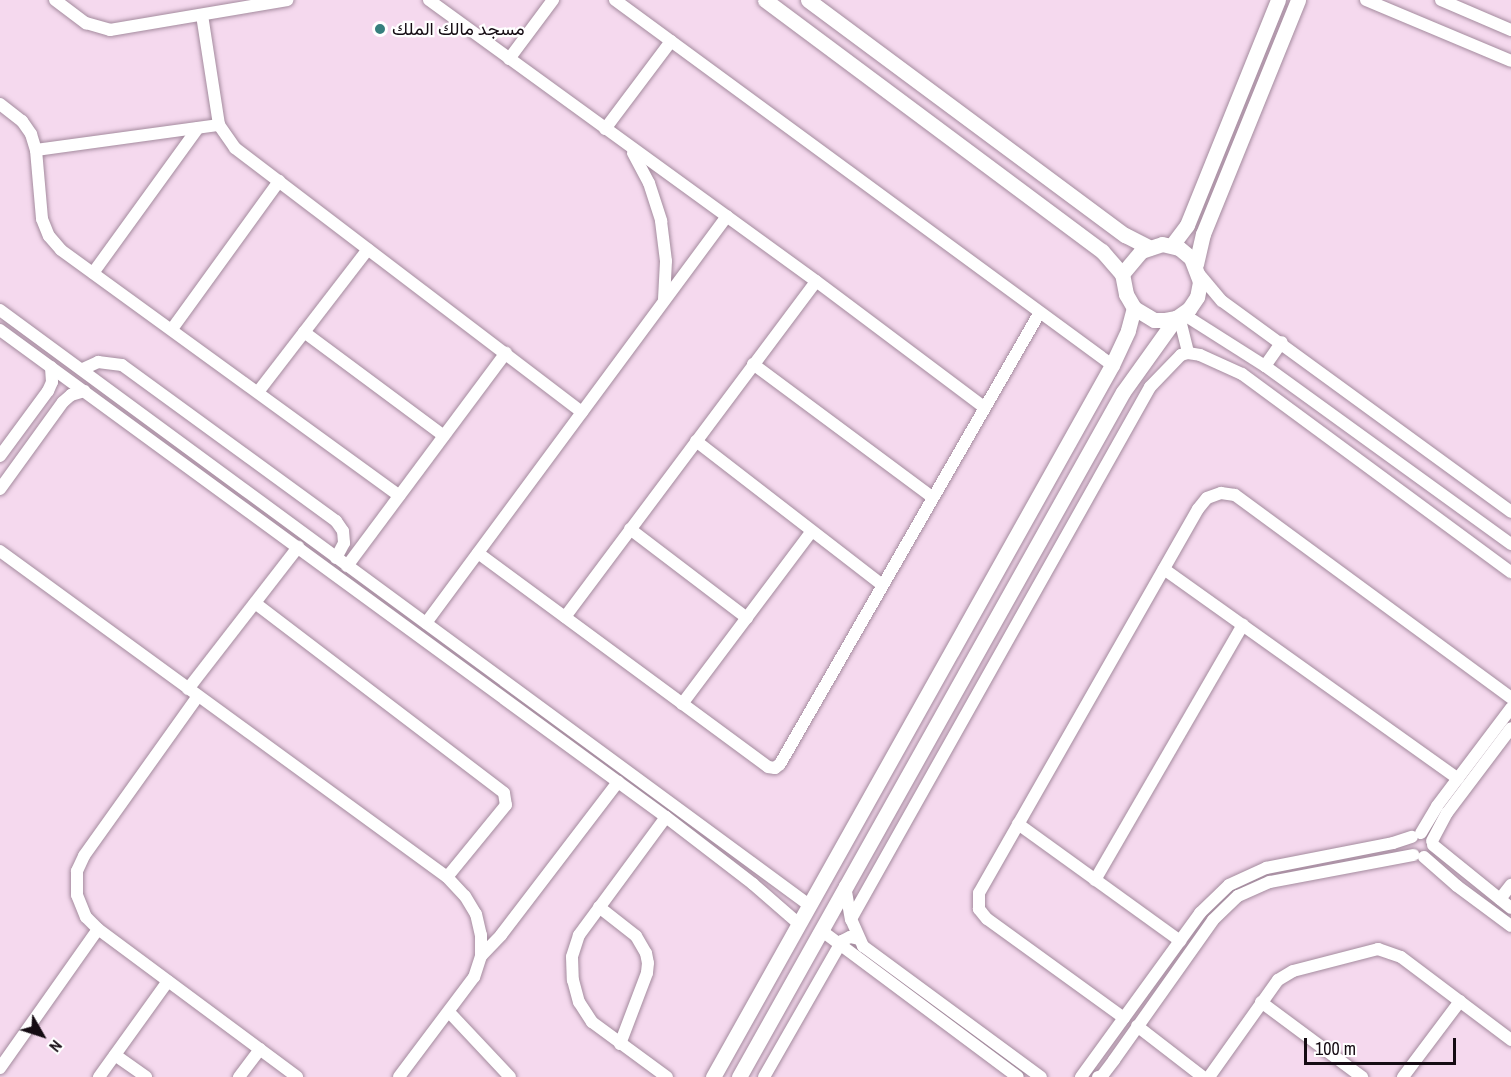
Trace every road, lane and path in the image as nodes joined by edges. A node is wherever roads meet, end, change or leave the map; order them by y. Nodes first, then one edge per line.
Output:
1 (55, 0) edge
2 (287, 0) edge
3 (429, 0) edge
4 (553, 0) edge
5 (615, 0) edge
6 (765, 0) edge
7 (808, 0) edge
8 (1278, 0) edge
9 (1298, 0) edge
10 (1366, 0) edge
11 (1441, 0) edge
12 (202, 15) junction
13 (1511, 30) edge
14 (671, 41) junction
15 (509, 59) junction
16 (1511, 61) edge
17 (0, 104) edge
18 (219, 125) junction
19 (198, 128) junction
20 (605, 129) junction
21 (630, 148) junction
22 (36, 150) junction
23 (279, 181) junction
24 (1205, 181) junction
25 (1223, 186) junction
26 (727, 216) junction
27 (1172, 245) junction
28 (1150, 248) junction
29 (368, 249) junction
30 (1198, 269) junction
31 (93, 273) junction
32 (1122, 274) junction
33 (816, 281) junction
34 (664, 301) junction
35 (1134, 308) junction
36 (0, 310) edge
37 (1040, 312) junction
38 (1179, 316) junction
39 (172, 329) junction
40 (0, 330) edge
41 (304, 332) junction
42 (1282, 342) junction
43 (506, 353) junction
44 (1188, 353) junction
45 (753, 364) junction
46 (1112, 365) junction
47 (1265, 366) junction
48 (51, 367) junction
49 (82, 369) junction
50 (84, 391) junction
51 (258, 392) junction
52 (984, 407) junction
53 (582, 412) junction
54 (444, 436) junction
55 (696, 441) junction
56 (0, 456) edge
57 (0, 489) edge
58 (399, 496) junction
59 (932, 497) junction
60 (273, 510) junction
61 (1511, 512) edge
62 (264, 522) junction
63 (630, 530) junction
64 (812, 531) junction
65 (1511, 544) edge
66 (298, 547) junction
67 (0, 551) edge
68 (478, 553) junction
69 (336, 558) junction
70 (347, 566) junction
71 (1164, 569) junction
72 (1511, 572) edge
73 (882, 585) junction
74 (255, 603) junction
75 (565, 617) junction
76 (747, 618) junction
77 (426, 623) junction
78 (1243, 625) junction
79 (193, 693) junction
80 (1511, 698) edge
81 (682, 704) junction
82 (1511, 708) edge
83 (1511, 728) edge
84 (1458, 779) junction
85 (618, 782) junction
86 (666, 817) junction
87 (1018, 824) junction
88 (1416, 835) junction
89 (1432, 843) junction
90 (1419, 856) junction
91 (762, 873) junction
92 (447, 878) junction
93 (1095, 880) junction
94 (753, 884) junction
95 (1511, 885) edge
96 (845, 886) junction
97 (1500, 899) junction
98 (809, 905) junction
99 (599, 907) junction
100 (1511, 908) edge
101 (851, 919) junction
102 (799, 924) junction
103 (1511, 926) edge
104 (98, 929) junction
105 (822, 931) junction
106 (859, 939) junction
107 (1180, 941) junction
108 (840, 945) junction
109 (481, 956) junction
110 (168, 981) junction
111 (1460, 1001) junction
112 (1261, 1002) junction
113 (449, 1012) junction
114 (1124, 1018) junction
115 (1137, 1026) junction
116 (1511, 1040) edge
117 (992, 1041) junction
118 (620, 1044) junction
119 (260, 1049) junction
120 (984, 1051) junction
121 (115, 1055) junction
122 (0, 1068) edge
123 (99, 1077) edge
124 (146, 1077) edge
125 (239, 1077) edge
126 (297, 1077) edge
127 (399, 1077) edge
128 (510, 1077) edge
129 (667, 1077) edge
130 (712, 1077) edge
131 (739, 1077) edge
132 (764, 1077) edge
133 (1018, 1077) edge
134 (1041, 1077) edge
135 (1081, 1077) edge
136 (1100, 1077) edge
137 (1203, 1077) edge
138 (1209, 1077) edge
139 (1362, 1077) edge
140 (1404, 1077) edge

1 - 12 street
2 - 12 street
3 - 15 street
4 - 15 street
5 - 14 street
6 - 32 street
7 - 28 street
8 - 24 street
9 - 25 street
10 - 16 street
11 - 13 street
12 - 18 street
14 - 20 street
14 - 37 street
15 - 20 street
17 - 22 street
18 - 19 street
18 - 23 street
19 - 22 street
19 - 31 street
20 - 21 street
21 - 26 street
21 - 34 street
22 - 31 street
23 - 29 street
23 - 39 street
24 - 25 street
24 - 27 street
25 - 30 street
26 - 33 street
26 - 34 street
27 - 28 street
27 - 30 street
28 - 32 street
29 - 41 street
29 - 43 street
30 - 38 street
30 - 42 street
31 - 39 street
32 - 35 street
33 - 45 street
33 - 52 street
34 - 53 street
35 - 38 street
35 - 46 street
36 - 49 street
37 - 46 street
37 - 52 street
38 - 44 street
38 - 47 street
38 - 96 street
39 - 51 street
40 - 48 street
41 - 51 street
41 - 54 street
42 - 47 street
42 - 61 street
43 - 53 street
43 - 54 street
44 - 72 street
44 - 101 street
45 - 55 street
45 - 59 street
46 - 98 street
47 - 65 street
48 - 50 street
48 - 56 street
49 - 60 street
49 - 69 street
50 - 57 street
50 - 62 street
51 - 58 street
52 - 59 street
53 - 68 street
54 - 58 street
55 - 63 street
55 - 64 street
58 - 70 street
59 - 73 street
60 - 62 street
60 - 69 street
62 - 66 street
63 - 75 street
63 - 76 street
64 - 73 street
64 - 76 street
66 - 74 street
66 - 85 street
67 - 79 street
68 - 75 street
68 - 77 street
69 - 70 street
70 - 77 street
71 - 78 street
71 - 80 street
71 - 87 street
73 - 81 street
74 - 79 street
74 - 92 street
75 - 81 street
76 - 81 street
77 - 91 street
78 - 84 street
78 - 93 street
79 - 92 street
79 - 104 street
82 - 84 street
83 - 89 street
84 - 88 street
85 - 86 street
85 - 109 street
86 - 94 street
86 - 99 street
87 - 93 street
87 - 114 street
88 - 89 street
88 - 90 street
88 - 107 street
89 - 90 street
89 - 97 street
90 - 103 street
90 - 115 street
91 - 94 street
91 - 98 street
92 - 109 street
93 - 107 street
94 - 102 street
95 - 97 street
96 - 101 street
96 - 105 street
97 - 100 street
98 - 102 street
99 - 118 street
99 - 118 street
101 - 106 street
102 - 130 street
104 - 110 street
104 - 122 street
105 - 108 street
105 - 131 street
106 - 108 street
106 - 117 street
107 - 114 street
108 - 120 street
108 - 132 street
109 - 113 street
110 - 119 street
110 - 121 street
111 - 112 street
111 - 116 street
111 - 140 street
112 - 138 street
112 - 139 street
113 - 127 street
113 - 128 street
114 - 135 street
115 - 136 street
115 - 137 street
117 - 120 street
117 - 134 street
118 - 129 street
119 - 125 street
119 - 126 street
120 - 133 street
121 - 123 street
121 - 124 street

